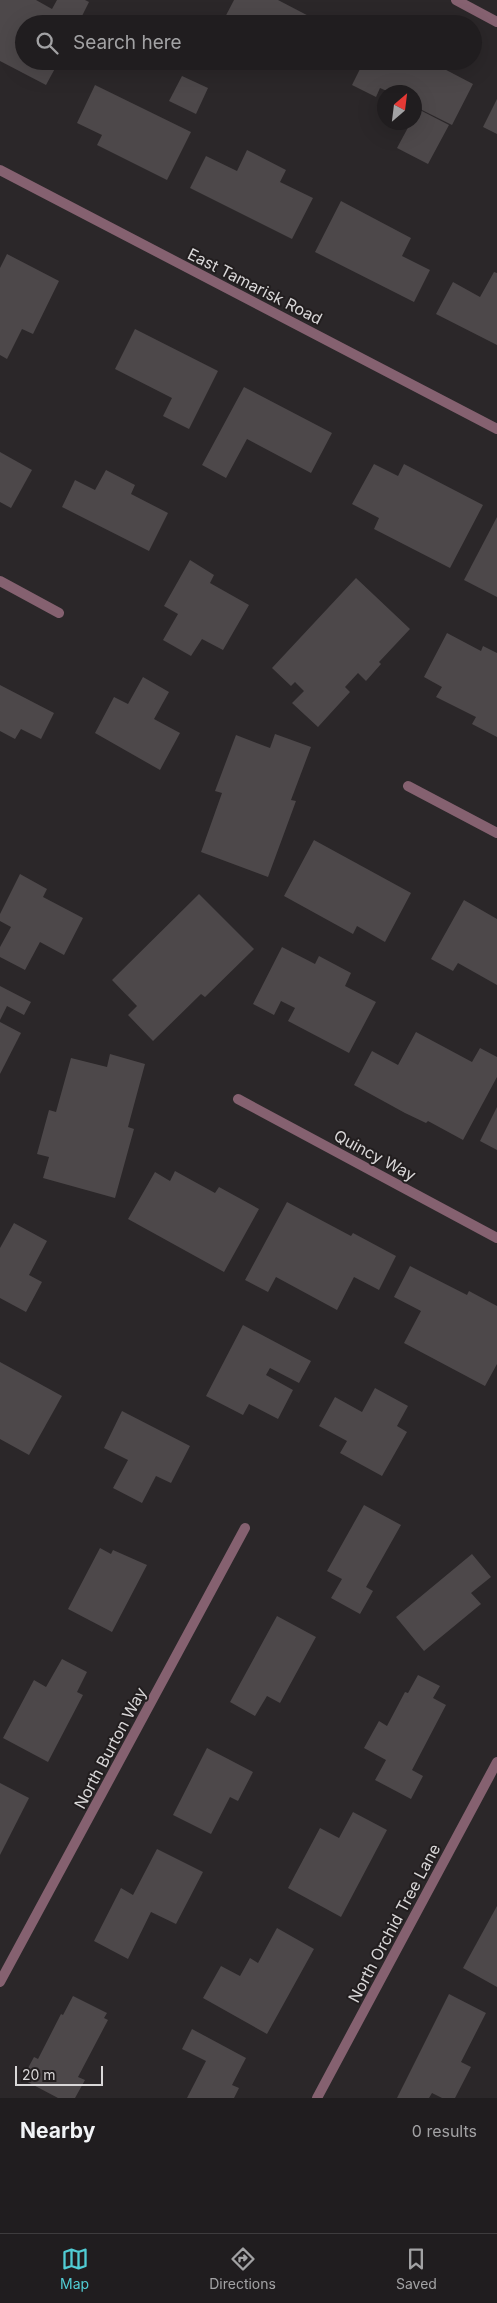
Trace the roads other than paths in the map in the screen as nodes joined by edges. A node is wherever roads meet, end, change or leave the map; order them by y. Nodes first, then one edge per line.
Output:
1 (456, 0) edge
2 (497, 22) edge
3 (0, 170) edge
4 (497, 429) edge
5 (0, 582) edge
6 (60, 613) dead end
7 (408, 786) dead end
8 (497, 833) edge
9 (238, 1099) dead end
10 (497, 1238) edge
11 (245, 1528) dead end
12 (497, 1762) edge
13 (0, 1982) edge
14 (317, 2098) edge

1 - 2 street
3 - 4 street, East Tamarisk Road
5 - 6 street
7 - 8 street
9 - 10 street, Quincy Way
11 - 13 street, North Burton Way
12 - 14 street, North Orchid Tree Lane

